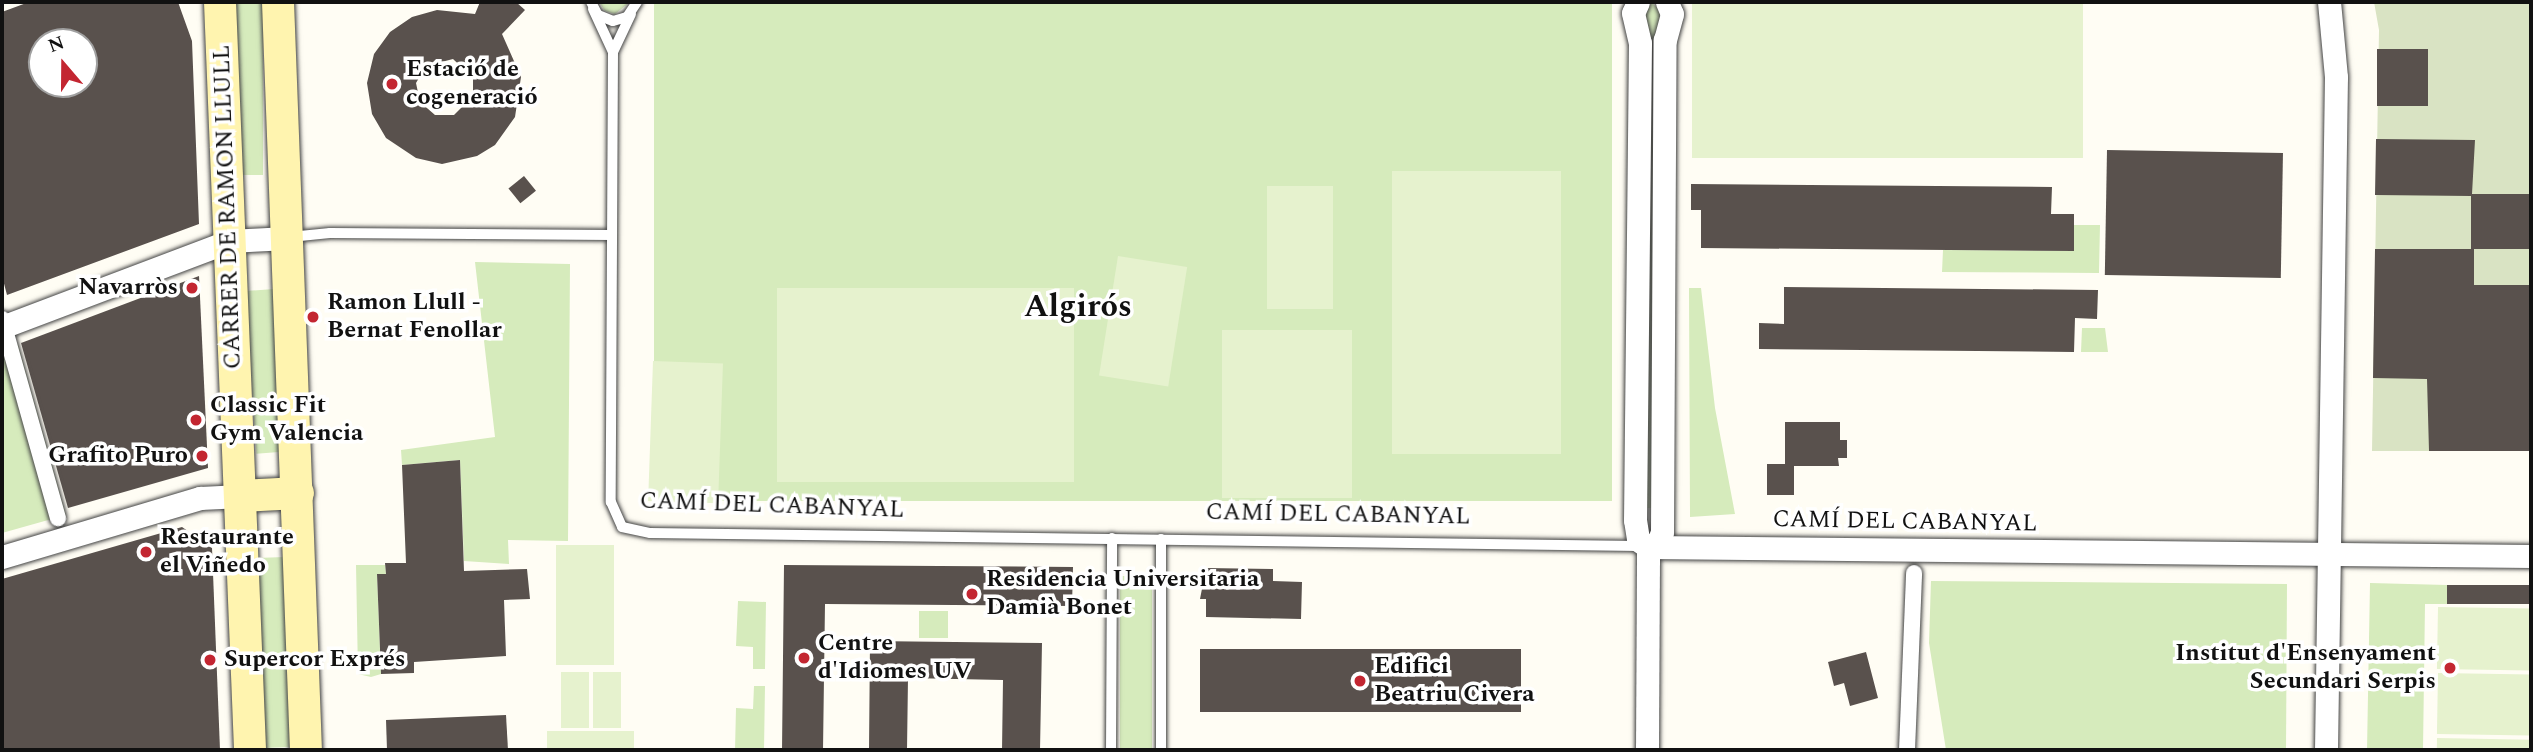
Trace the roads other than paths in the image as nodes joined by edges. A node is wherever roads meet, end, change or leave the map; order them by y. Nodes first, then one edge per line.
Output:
1 (220, 2) edge
2 (278, 2) edge
3 (1639, 2) edge
4 (1667, 2) edge
5 (2329, 2) edge
6 (592, 5) edge
7 (635, 7) edge
8 (614, 52) junction
9 (612, 235) junction
10 (287, 238) junction
11 (229, 241) junction
12 (3, 324) edge
13 (298, 493) junction
14 (241, 496) junction
15 (58, 518) dead end
16 (1112, 538) junction
17 (1161, 539) junction
18 (1648, 547) junction
19 (2328, 554) junction
20 (2531, 556) edge
21 (2, 557) edge
22 (1914, 573) dead end
23 (250, 750) edge
24 (306, 750) edge
25 (1111, 750) edge
26 (1161, 750) edge
27 (1647, 750) edge
28 (1907, 750) edge
29 (2326, 750) edge

1 - 11 main road, CARRER DE RAMON LLULL
2 - 10 main road
3 - 18 street
4 - 18 street
5 - 19 street
6 - 7 lane
6 - 8 lane
7 - 8 lane
8 - 9 lane, CAMÍ DEL CABANYAL
9 - 10 lane
9 - 16 lane, CAMÍ DEL CABANYAL
10 - 11 street
10 - 13 main road
11 - 12 street
11 - 14 main road, CARRER DE RAMON LLULL
12 - 15 street
13 - 14 main road
13 - 24 main road
14 - 21 street
14 - 23 main road, CARRER DE RAMON LLULL
16 - 17 lane, CAMÍ DEL CABANYAL
16 - 25 lane
17 - 18 lane, CAMÍ DEL CABANYAL
17 - 26 lane
18 - 19 street, CAMÍ DEL CABANYAL
18 - 27 street
19 - 20 street, CAMÍ DEL CABANYAL
19 - 29 street
22 - 28 street

